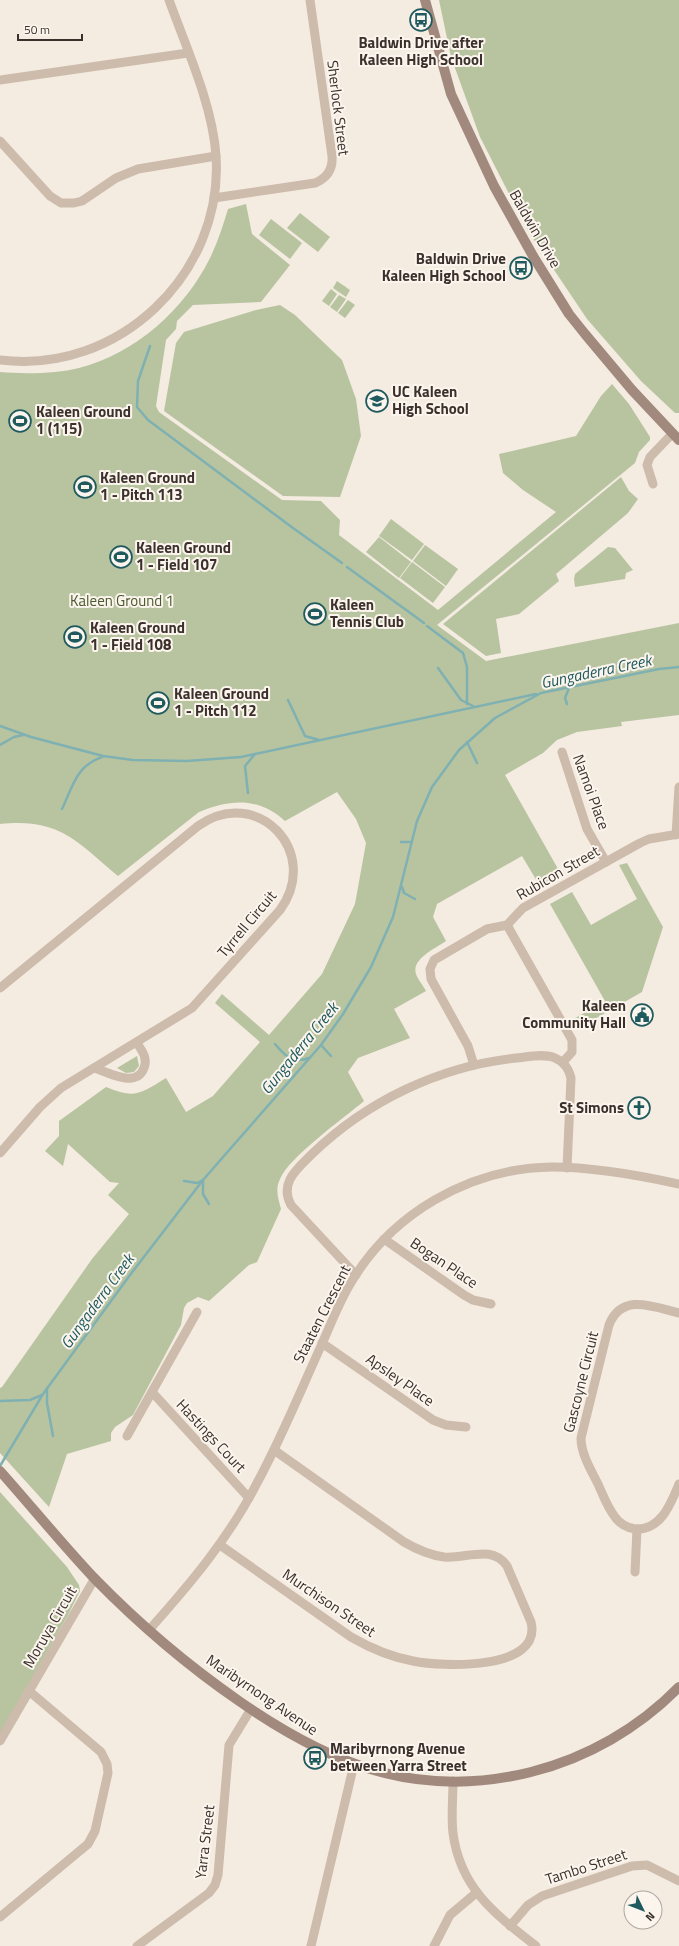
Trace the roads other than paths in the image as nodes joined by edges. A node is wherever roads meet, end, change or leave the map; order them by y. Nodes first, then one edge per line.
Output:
1 (169, 0) edge
2 (310, 0) edge
3 (425, 0) edge
4 (188, 53) junction
5 (0, 80) edge
6 (0, 141) edge
7 (216, 156) junction
8 (214, 198) junction
9 (0, 360) edge
10 (676, 437) edge
11 (652, 484) dead end
12 (562, 752) dead end
13 (679, 787) edge
14 (677, 835) edge
15 (606, 862) junction
16 (507, 925) junction
17 (0, 988) edge
18 (137, 1042) junction
19 (563, 1062) junction
20 (474, 1065) junction
21 (94, 1068) junction
22 (0, 1153) edge
23 (567, 1168) junction
24 (679, 1184) edge
25 (384, 1239) junction
26 (356, 1275) junction
27 (491, 1304) dead end
28 (197, 1312) dead end
29 (679, 1313) edge
30 (322, 1343) junction
31 (152, 1392) junction
32 (466, 1427) dead end
33 (127, 1436) dead end
34 (274, 1450) junction
35 (0, 1471) edge
36 (679, 1484) edge
37 (249, 1498) junction
38 (637, 1529) junction
39 (220, 1545) junction
40 (635, 1572) dead end
41 (95, 1578) junction
42 (149, 1630) junction
43 (679, 1687) edge
44 (29, 1691) junction
45 (251, 1709) junction
46 (0, 1741) edge
47 (354, 1764) junction
48 (453, 1781) junction
49 (679, 1881) edge
50 (476, 1894) junction
51 (0, 1917) edge
52 (510, 1926) junction
53 (137, 1946) edge
54 (311, 1946) edge
55 (434, 1946) edge
56 (536, 1946) edge

1 - 4 street
2 - 8 street, Sherlock Street
3 - 10 street, Baldwin Drive
4 - 5 street
4 - 7 street
6 - 7 street
7 - 8 street
8 - 9 street
10 - 11 street
12 - 15 street, Namoi Place
13 - 14 street
14 - 15 street, Rubicon Street
15 - 16 street, Rubicon Street
16 - 19 street
16 - 20 street
17 - 18 street, Tyrrell Circuit
18 - 21 street, Tyrrell Circuit
18 - 21 street
19 - 20 street
19 - 23 street
20 - 26 street
21 - 22 street, Tyrrell Circuit
23 - 24 street, Staaten Crescent
23 - 25 street, Staaten Crescent
25 - 26 street, Staaten Crescent
25 - 27 street, Bogan Place
26 - 30 street, Staaten Crescent
28 - 31 street
29 - 38 street, Gascoyne Circuit
30 - 32 street, Apsley Place
30 - 34 street, Staaten Crescent
31 - 33 street
31 - 37 street, Hastings Court
34 - 37 street, Staaten Crescent
34 - 39 street, Murchison Street
35 - 41 street, Maribyrnong Avenue
36 - 38 street
37 - 39 street, Staaten Crescent
38 - 40 street
39 - 42 street, Staaten Crescent
41 - 42 street, Maribyrnong Avenue
41 - 44 street, Moruya Circuit
42 - 45 street, Maribyrnong Avenue
43 - 48 street, Maribyrnong Avenue
44 - 46 street, Moruya Circuit
44 - 51 street, Moruya Circuit
45 - 47 street, Maribyrnong Avenue
45 - 53 street, Yarra Street
47 - 48 street, Maribyrnong Avenue
47 - 54 street
48 - 50 street
49 - 52 street, Tambo Street
50 - 52 street
50 - 55 street
52 - 56 street

